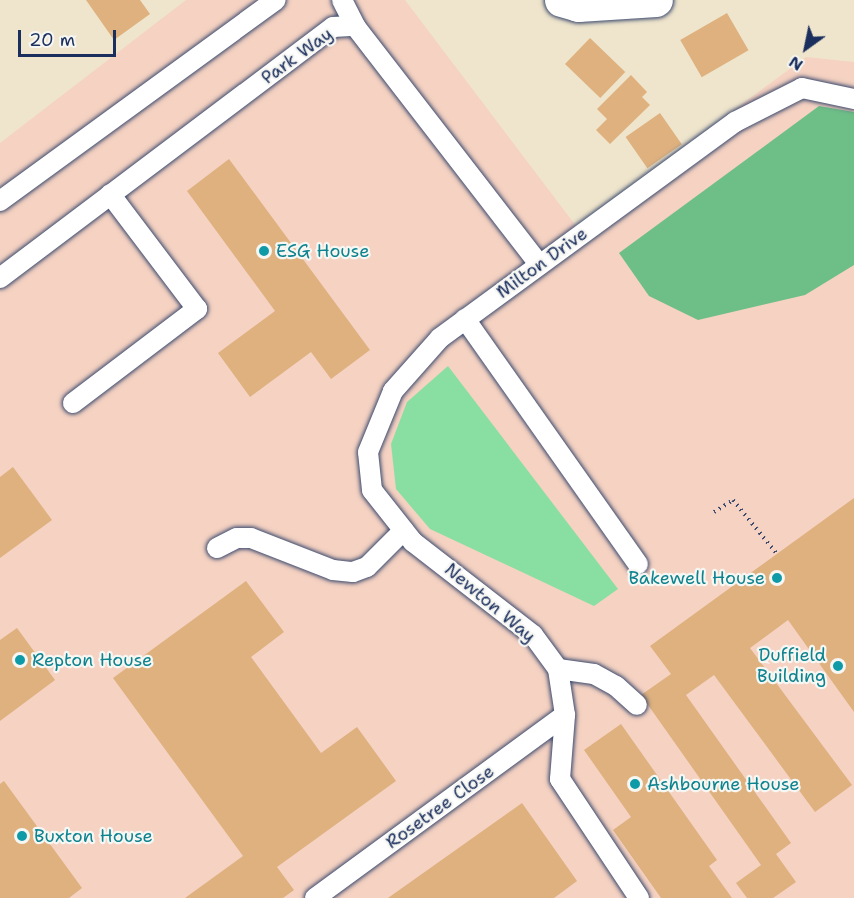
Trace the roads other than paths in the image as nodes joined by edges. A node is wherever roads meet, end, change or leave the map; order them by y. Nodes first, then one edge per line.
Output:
1 (276, 0) edge
2 (342, 0) edge
3 (561, 0) edge
4 (656, 0) edge
5 (355, 26) junction
6 (854, 99) edge
7 (110, 194) junction
8 (0, 201) edge
9 (540, 265) junction
10 (0, 278) edge
11 (465, 319) junction
12 (73, 403) dead end
13 (409, 536) junction
14 (217, 548) dead end
15 (638, 564) dead end
16 (558, 669) junction
17 (637, 705) dead end
18 (565, 715) junction
19 (315, 898) edge
20 (639, 898) edge

1 - 8 lane
2 - 5 lane
3 - 4 street
5 - 7 lane, Park Way
5 - 9 lane, Park Way
6 - 9 lane, Milton Drive
7 - 10 lane, Park Way
7 - 12 lane
9 - 11 lane, Milton Drive
11 - 13 lane, Milton Drive
11 - 15 lane
13 - 14 lane
13 - 16 lane, Newton Way
16 - 17 lane
16 - 18 lane, Newton Way
18 - 19 lane, Rosetree Close
18 - 20 lane, Newton Way

